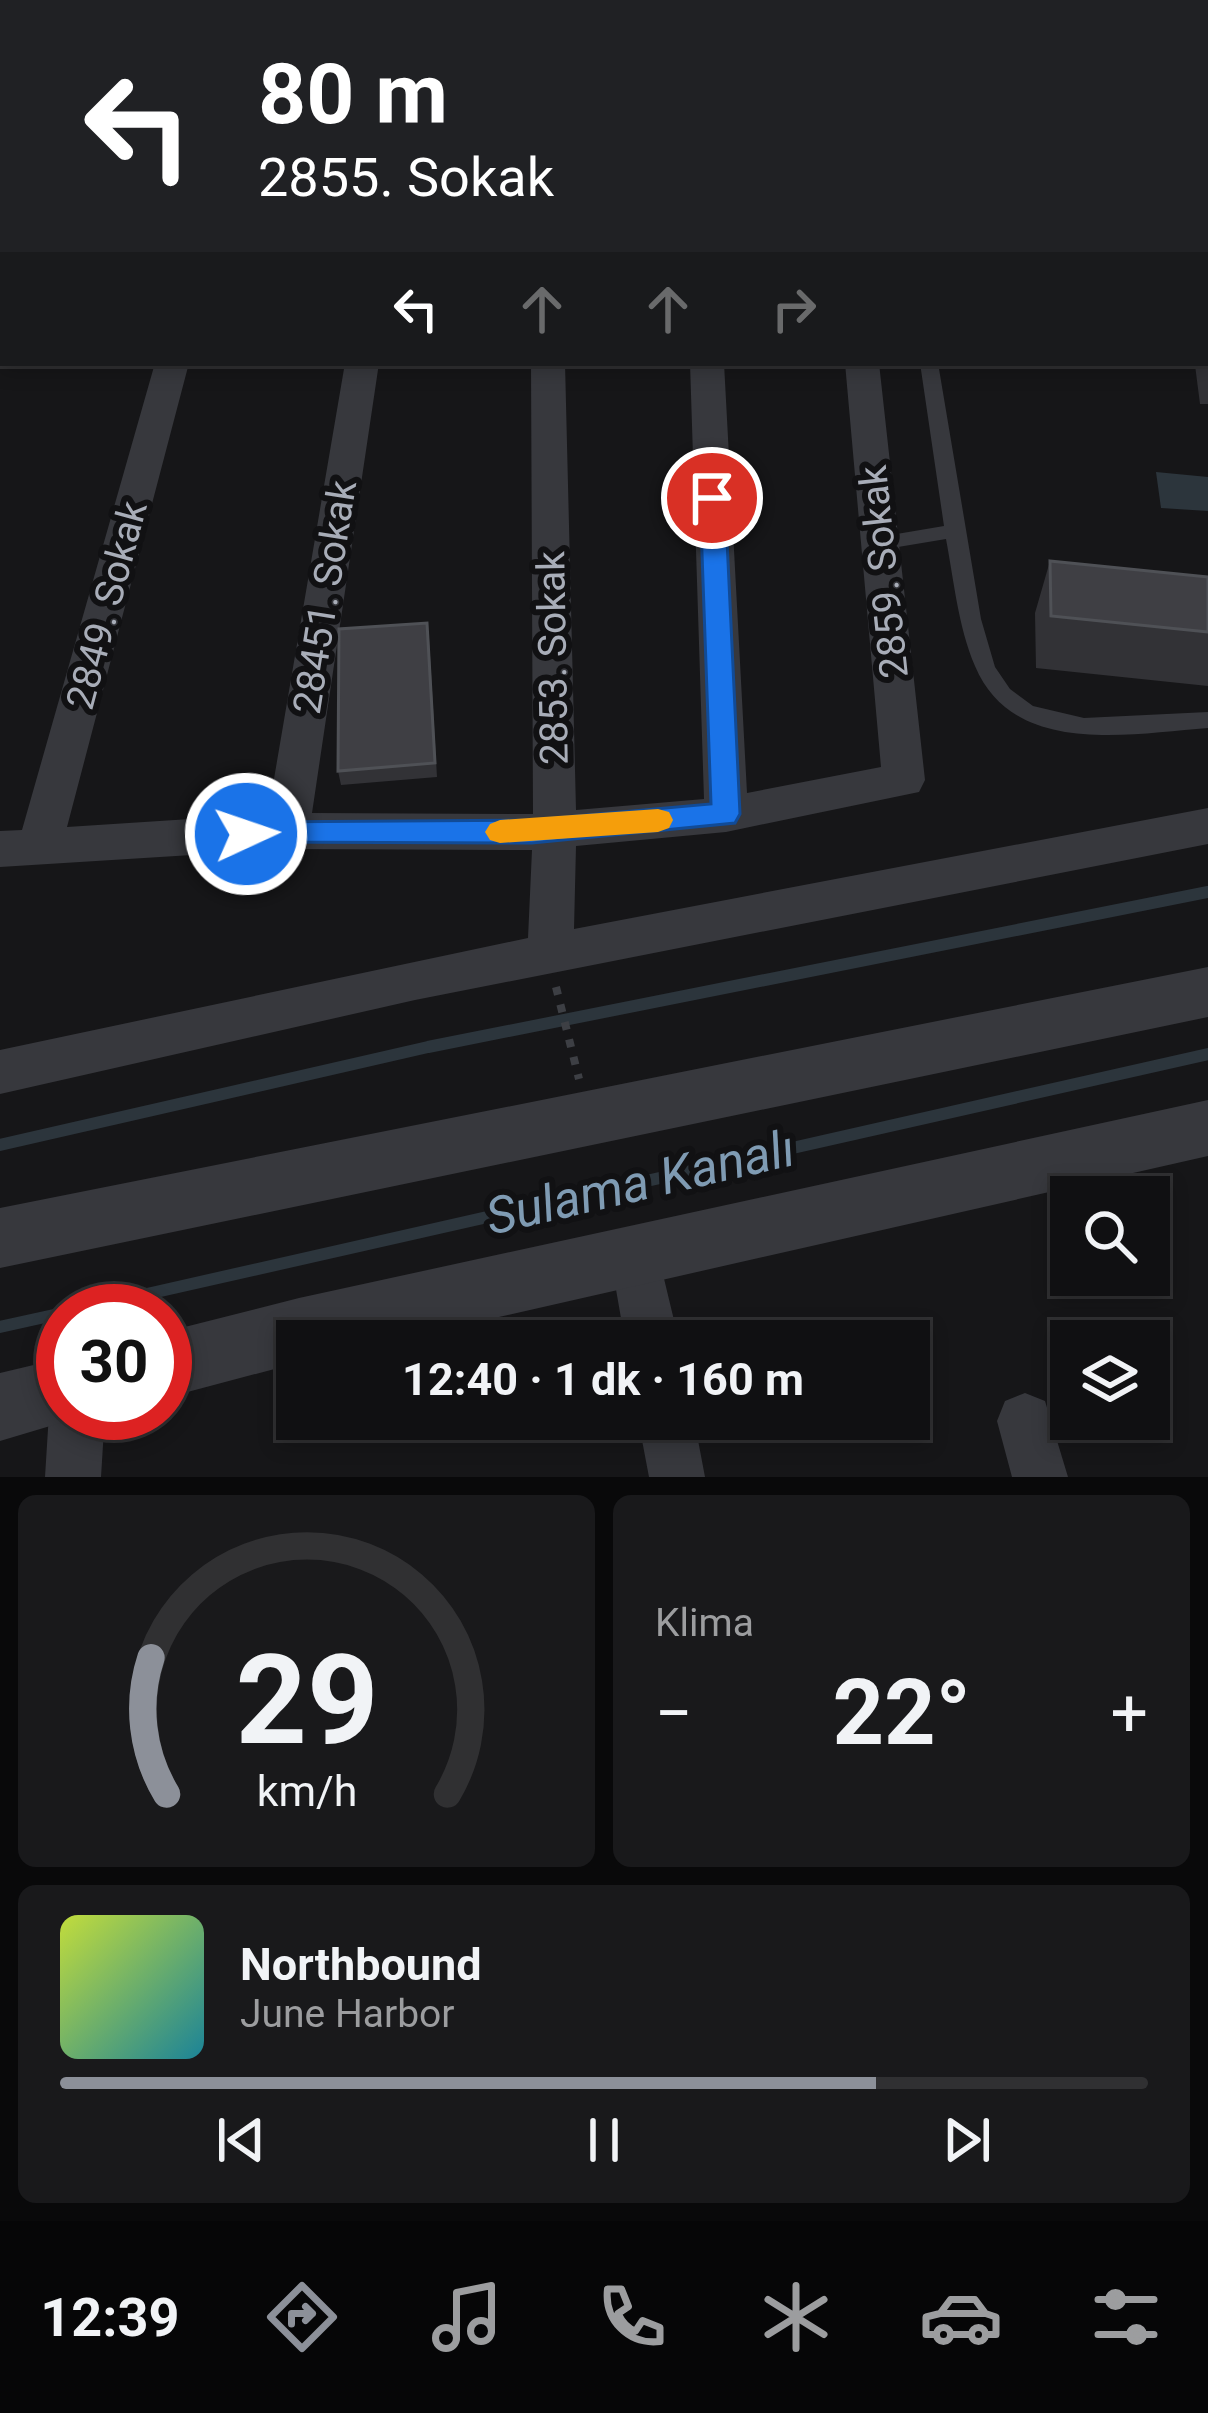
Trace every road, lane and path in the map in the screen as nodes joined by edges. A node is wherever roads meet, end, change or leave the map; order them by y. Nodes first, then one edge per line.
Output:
1 (171, 366) edge
2 (362, 366) edge
3 (548, 366) edge
4 (707, 366) edge
5 (862, 366) edge
6 (929, 366) edge
7 (954, 531) junction
8 (880, 543) junction
9 (1208, 720) edge
10 (725, 814) junction
11 (1208, 826) edge
12 (555, 830) junction
13 (287, 831) junction
14 (20, 848) edge
15 (554, 974) junction
16 (1208, 992) edge
17 (0, 1072) edge
18 (579, 1076) dead end
19 (1208, 1128) edge
20 (0, 1238) edge
21 (636, 1256) junction
22 (648, 1320) edge
23 (192, 1359) edge
24 (36, 1398) edge
25 (0, 1407) edge
26 (1025, 1421) dead end
27 (76, 1440) edge
28 (670, 1440) edge
29 (74, 1477) edge
30 (676, 1477) edge
31 (1040, 1477) edge

1 - 14 street, 2849. Sokak
2 - 13 street, 28451. Sokak
3 - 12 street, 2853. Sokak
4 - 10 street
5 - 8 street, 2859. Sokak
6 - 7 lane
7 - 8 lane
7 - 9 lane
8 - 10 street, 2859. Sokak
10 - 12 street
11 - 15 street
12 - 13 street
12 - 15 street, 2853. Sokak
13 - 14 street
15 - 17 street
15 - 18 path
16 - 20 street
19 - 21 street
21 - 22 street
21 - 23 street
24 - 25 street
26 - 31 street
27 - 29 street
28 - 30 street

